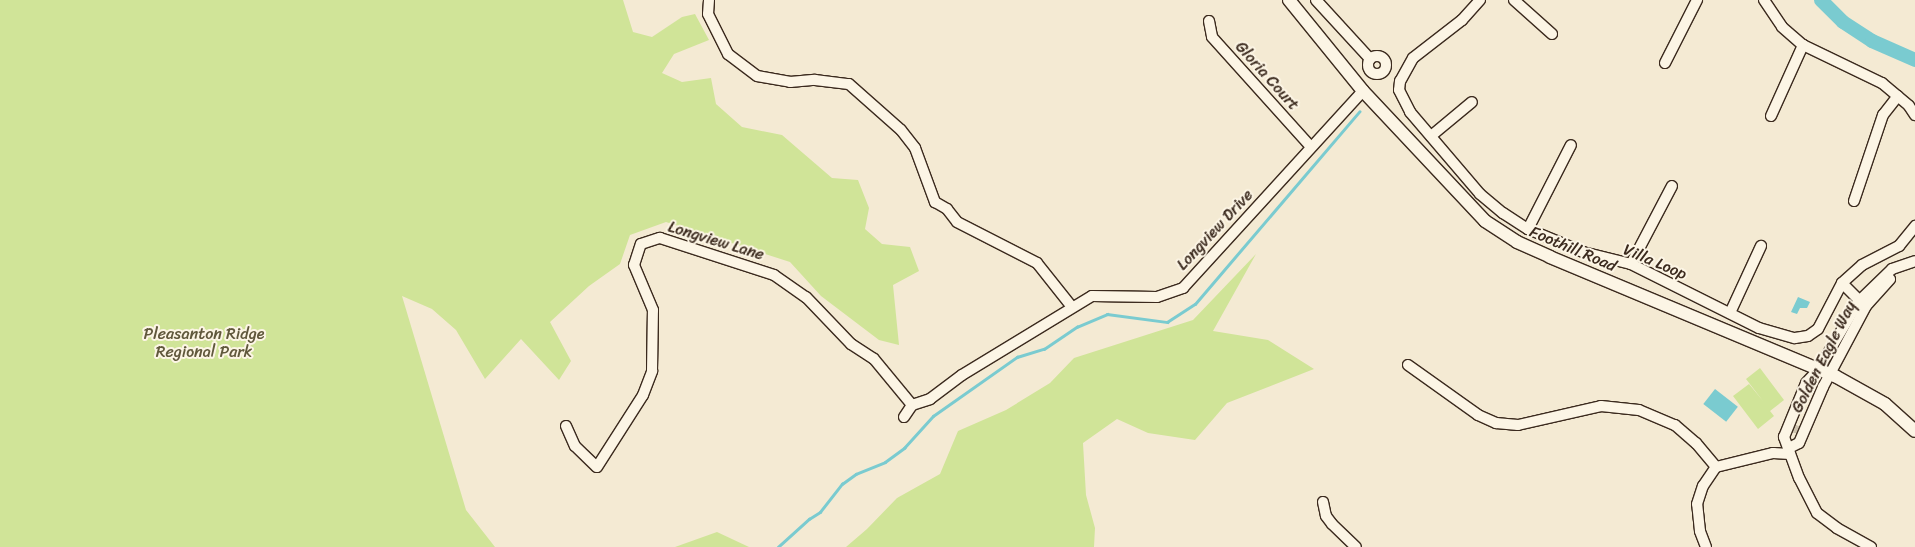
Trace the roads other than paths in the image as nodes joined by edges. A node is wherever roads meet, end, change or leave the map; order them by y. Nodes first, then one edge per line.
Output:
1 (709, 0) edge
2 (1290, 0) edge
3 (1316, 0) edge
4 (1480, 0) edge
5 (1514, 0) edge
6 (1697, 0) edge
7 (1764, 0) edge
8 (1209, 21) dead end
9 (1552, 34) dead end
10 (1803, 45) junction
11 (1370, 59) dead end
12 (1665, 63) dead end
13 (1363, 91) junction
14 (1898, 96) junction
15 (1472, 102) dead end
16 (1915, 115) edge
17 (1771, 116) dead end
18 (1431, 136) junction
19 (1571, 145) dead end
20 (1311, 148) junction
21 (1672, 186) dead end
22 (1854, 201) dead end
23 (1915, 226) edge
24 (1528, 229) junction
25 (1761, 246) dead end
26 (1913, 261) edge
27 (1631, 264) junction
28 (1842, 283) junction
29 (1863, 304) junction
30 (1072, 307) junction
31 (1730, 313) junction
32 (1408, 365) dead end
33 (1824, 372) junction
34 (912, 406) junction
35 (1802, 413) junction
36 (904, 417) dead end
37 (566, 426) dead end
38 (1915, 431) edge
39 (1789, 451) junction
40 (1716, 467) junction
41 (1323, 502) dead end
42 (1356, 547) edge
43 (1706, 547) edge
44 (1871, 547) edge

1 - 30 street
2 - 13 main road, Foothill Road
3 - 11 street
4 - 18 street, Villa Loop
5 - 9 street
6 - 12 street
7 - 10 street
8 - 20 street, Gloria Court
10 - 14 street
10 - 17 street
13 - 20 street, Longview Drive
13 - 33 main road, Foothill Road
14 - 16 street
14 - 22 street
15 - 18 street
18 - 24 street, Villa Loop
19 - 24 street
20 - 30 street, Longview Drive
21 - 27 street
23 - 28 street, Villa Loop
24 - 27 street, Villa Loop
25 - 31 street
26 - 29 street, Golden Eagle Way
27 - 31 street, Villa Loop
28 - 29 street
28 - 31 street, Villa Loop
29 - 33 street, Golden Eagle Way
30 - 34 street, Longview Drive
32 - 40 street
33 - 35 street, Golden Eagle Way
33 - 35 street, Golden Eagle Way
33 - 38 main road, Foothill Road
34 - 36 street, Longview Drive
34 - 37 street, Longview Lane
35 - 39 street, Golden Eagle Way
35 - 39 street, Golden Eagle Way
35 - 39 street, Golden Eagle Way
39 - 40 street
39 - 44 street, Golden Eagle Way
40 - 43 street
41 - 42 street

